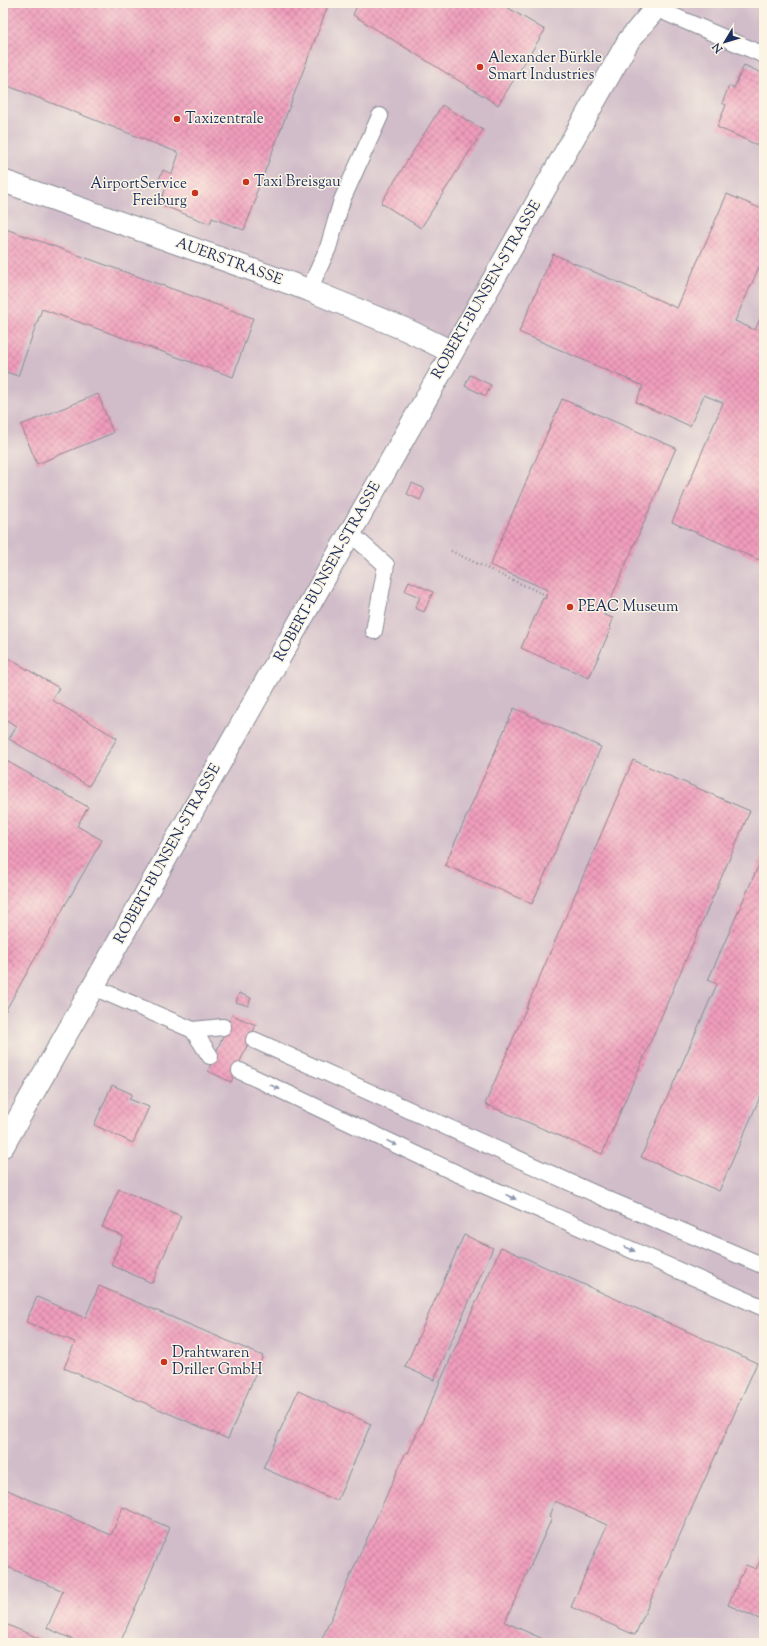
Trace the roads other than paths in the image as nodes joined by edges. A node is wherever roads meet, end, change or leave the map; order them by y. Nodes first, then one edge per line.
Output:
1 (657, 6) edge
2 (764, 55) edge
3 (380, 116) dead end
4 (3, 181) edge
5 (309, 290) junction
6 (452, 352) junction
7 (350, 533) junction
8 (374, 631) dead end
9 (92, 987) junction
10 (223, 1027) dead end
11 (193, 1030) junction
12 (254, 1040) dead end
13 (210, 1056) dead end
14 (240, 1071) dead end
15 (3, 1146) edge
16 (764, 1266) edge
17 (764, 1308) edge

1 - 2 lane
1 - 6 street, ROBERT-BUNSEN-STRASSE
3 - 5 lane
4 - 5 street, AUERSTRASSE
5 - 6 street, AUERSTRASSE
6 - 7 street, ROBERT-BUNSEN-STRASSE
7 - 8 lane
7 - 9 street, ROBERT-BUNSEN-STRASSE
9 - 11 lane
9 - 15 street, ROBERT-BUNSEN-STRASSE
10 - 11 lane
11 - 13 lane
12 - 16 lane
14 -> 17 lane

